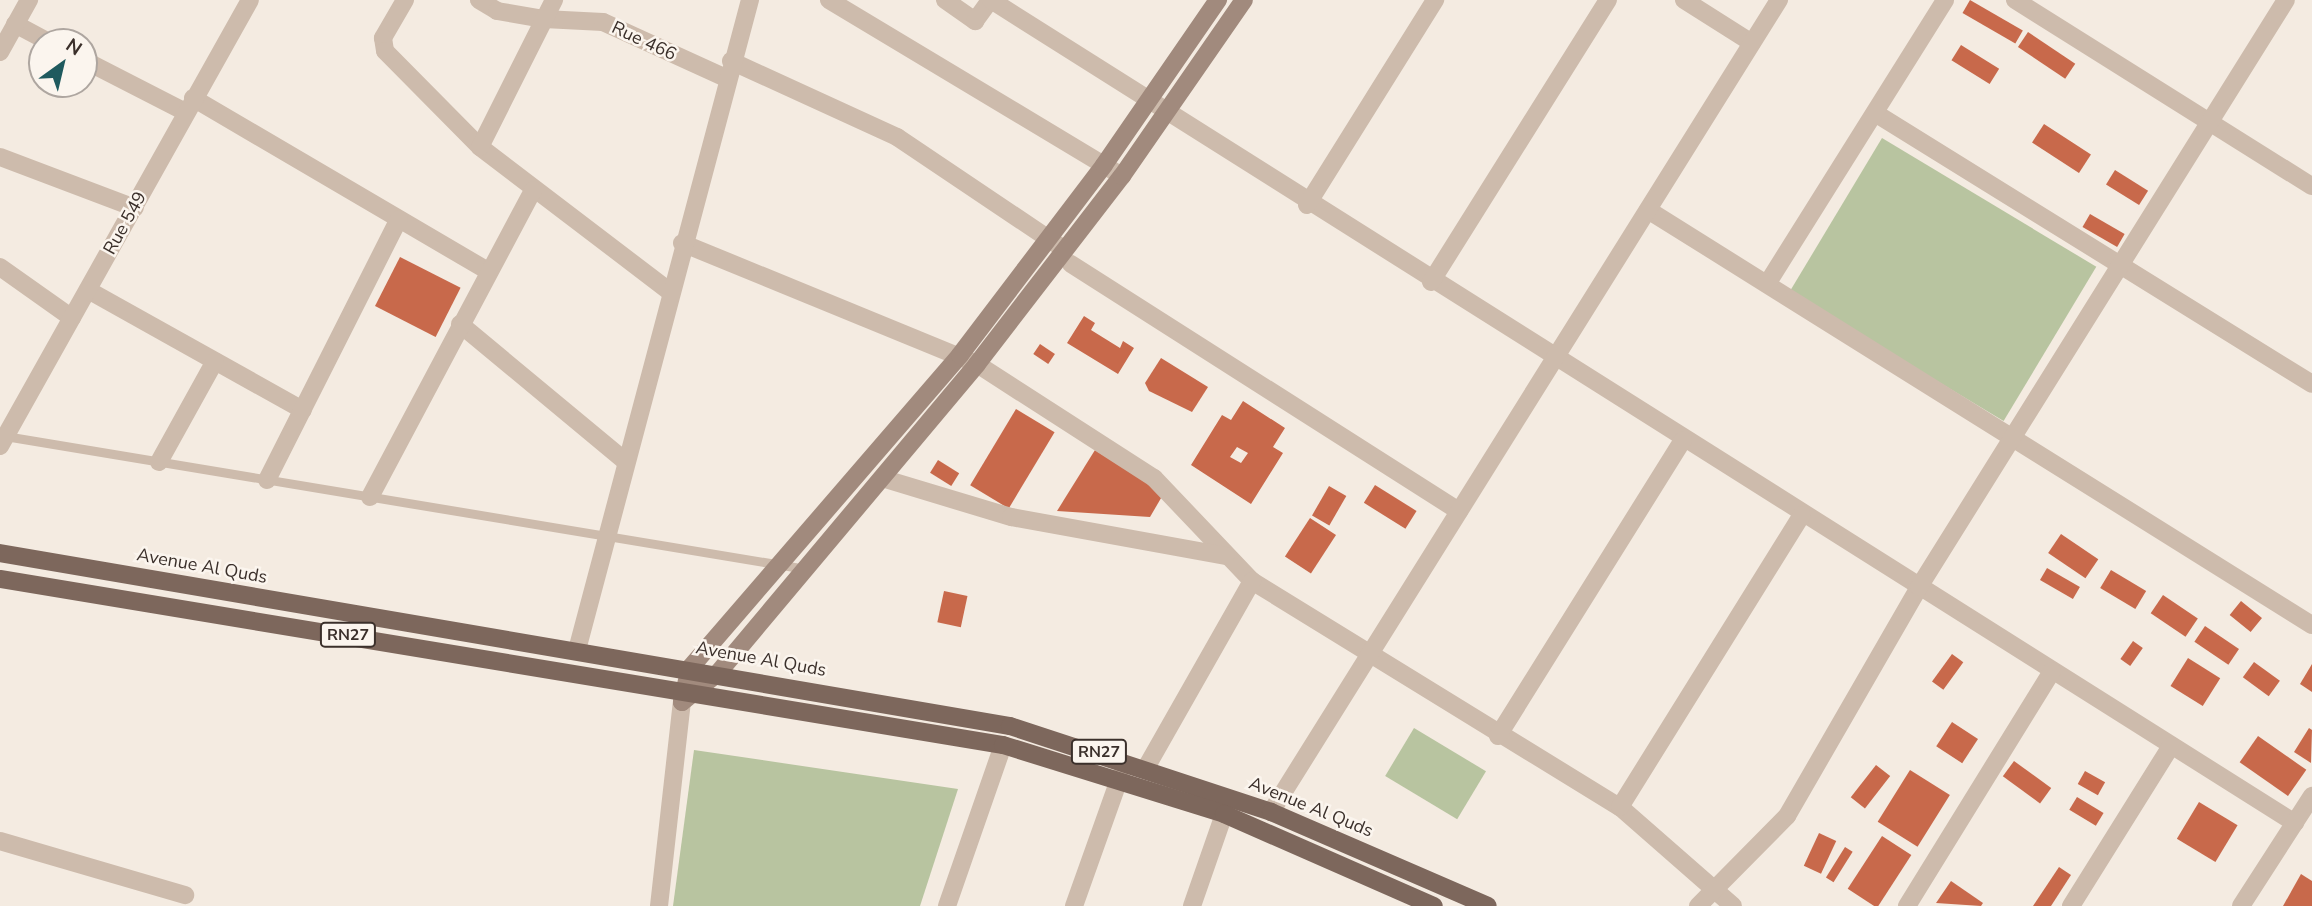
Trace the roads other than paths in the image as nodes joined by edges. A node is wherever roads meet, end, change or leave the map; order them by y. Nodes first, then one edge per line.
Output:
1 (29, 0) edge
2 (250, 0) edge
3 (405, 0) edge
4 (479, 0) edge
5 (554, 0) edge
6 (750, 0) edge
7 (829, 0) edge
8 (945, 0) edge
9 (991, 0) edge
10 (1218, 0) edge
11 (1244, 0) edge
12 (1436, 0) edge
13 (1608, 0) edge
14 (1684, 0) edge
15 (1779, 0) edge
16 (1945, 0) edge
17 (2015, 0) edge
18 (2286, 0) edge
19 (544, 19) junction
20 (8, 29) edge
21 (28, 35) edge
22 (1752, 43) junction
23 (0, 51) edge
24 (98, 66) edge
25 (728, 70) junction
26 (1147, 104) junction
27 (189, 105) junction
28 (1875, 113) junction
29 (1164, 115) junction
30 (2210, 122) junction
31 (480, 147) junction
32 (0, 157) edge
33 (1104, 165) junction
34 (1122, 176) junction
35 (2312, 186) edge
36 (533, 191) junction
37 (1307, 205) junction
38 (135, 208) junction
39 (1648, 210) junction
40 (399, 219) junction
41 (1048, 239) junction
42 (682, 243) junction
43 (1068, 257) junction
44 (2121, 264) junction
45 (0, 267) edge
46 (489, 272) junction
47 (1431, 282) junction
48 (1767, 284) junction
49 (88, 290) junction
50 (669, 291) junction
51 (72, 318) junction
52 (460, 324) junction
53 (960, 355) junction
54 (1554, 359) junction
55 (215, 361) junction
56 (977, 365) junction
57 (2312, 384) edge
58 (303, 410) junction
59 (2012, 438) junction
60 (2, 439) edge
61 (1683, 440) junction
62 (159, 461) junction
63 (626, 462) junction
64 (885, 479) junction
65 (267, 480) junction
66 (370, 496) junction
67 (1459, 511) junction
68 (1802, 515) junction
69 (607, 536) junction
70 (0, 553) edge
71 (1225, 556) junction
72 (784, 566) junction
73 (808, 570) junction
74 (0, 579) edge
75 (1252, 581) junction
76 (1919, 587) junction
77 (2312, 625) edge
78 (577, 650) junction
79 (1370, 655) junction
80 (691, 668) junction
81 (2052, 671) junction
82 (718, 673) junction
83 (687, 695) junction
84 (1498, 736) junction
85 (1003, 745) junction
86 (2171, 746) junction
87 (1147, 766) junction
88 (1120, 777) junction
89 (2312, 796) edge
90 (1620, 807) junction
91 (1271, 812) junction
92 (1224, 814) junction
93 (2295, 823) junction
94 (0, 841) edge
95 (1714, 891) junction
96 (185, 895) dead end
97 (659, 906) edge
98 (947, 906) edge
99 (1074, 906) edge
100 (1192, 906) edge
101 (1434, 906) edge
102 (1488, 906) edge
103 (1698, 906) edge
104 (1733, 906) edge
105 (1907, 906) edge
106 (2071, 906) edge
107 (2241, 906) edge

1 - 20 street
2 - 27 street, Rue 549
3 - 31 street
4 - 19 street, Rue 466
5 - 19 street
6 - 25 street
7 - 33 street
8 - 9 street
9 - 26 street
10 - 26 main road
11 - 29 main road
12 - 37 street
13 - 47 street
14 - 22 street
15 - 22 street
16 - 28 street
17 - 30 street
18 - 30 street
19 - 25 street, Rue 466
19 - 31 street
20 - 21 street
20 - 23 street
22 - 39 street
24 - 27 street
25 - 41 street, Rue 466
25 - 42 street
26 - 29 street
26 - 33 main road
27 - 38 street, Rue 549
27 - 40 street
28 - 44 street
28 - 48 street
29 - 34 main road
29 - 37 street
30 - 35 street
30 - 44 street
31 - 36 street
32 - 38 street
33 - 34 street
33 - 41 main road
34 - 43 main road
36 - 46 street
36 - 50 street
37 - 47 street
38 - 49 street, Rue 549
39 - 48 street
39 - 54 street
40 - 46 street
40 - 58 street
41 - 43 street, Rue 466
41 - 53 main road
42 - 50 street
42 - 53 street
43 - 56 main road
43 - 67 street, Rue 466
44 - 57 street
44 - 59 street
45 - 51 street
46 - 52 street
47 - 54 street
48 - 59 street
49 - 51 street, Rue 549
49 - 55 street
50 - 63 street
51 - 60 street, Rue 549
52 - 63 street
52 - 66 street
53 - 56 street
53 - 72 main road
54 - 61 street
54 - 67 street
55 - 58 street
55 - 62 street
56 - 64 main road
56 - 71 street
58 - 65 street
59 - 76 street
59 - 77 street
60 - 62 lane
61 - 68 street
61 - 84 street
62 - 65 lane
63 - 69 street
64 - 71 street
64 - 73 main road
65 - 66 lane
66 - 69 lane
67 - 79 street
68 - 76 street
68 - 90 street
69 - 72 lane
69 - 78 street
70 - 78 main road, Avenue Al Quds / RN27
71 - 75 street
72 - 73 lane
72 - 80 main road
73 - 82 main road
74 - 83 main road, RN27
75 - 79 street
75 - 87 street
76 - 81 street
76 - 95 street
78 - 80 main road, Avenue Al Quds / RN27
79 - 84 street
79 - 91 street
80 - 82 main road, Avenue Al Quds / RN27
80 - 83 main road
81 - 86 street
81 - 105 street
82 - 83 main road
82 - 87 main road, Avenue Al Quds / RN27
83 - 85 main road, RN27
83 - 97 street
84 - 90 street
85 - 88 main road, RN27
85 - 98 street
86 - 93 street
86 - 106 street
87 - 91 main road, Avenue Al Quds / RN27
88 - 92 main road, RN27
88 - 99 street
89 - 93 street
90 - 95 street
91 - 102 main road, Avenue Al Quds / RN27
92 - 100 street
92 - 101 main road, RN27
93 - 107 street
94 - 96 street
95 - 103 street
95 - 104 street

